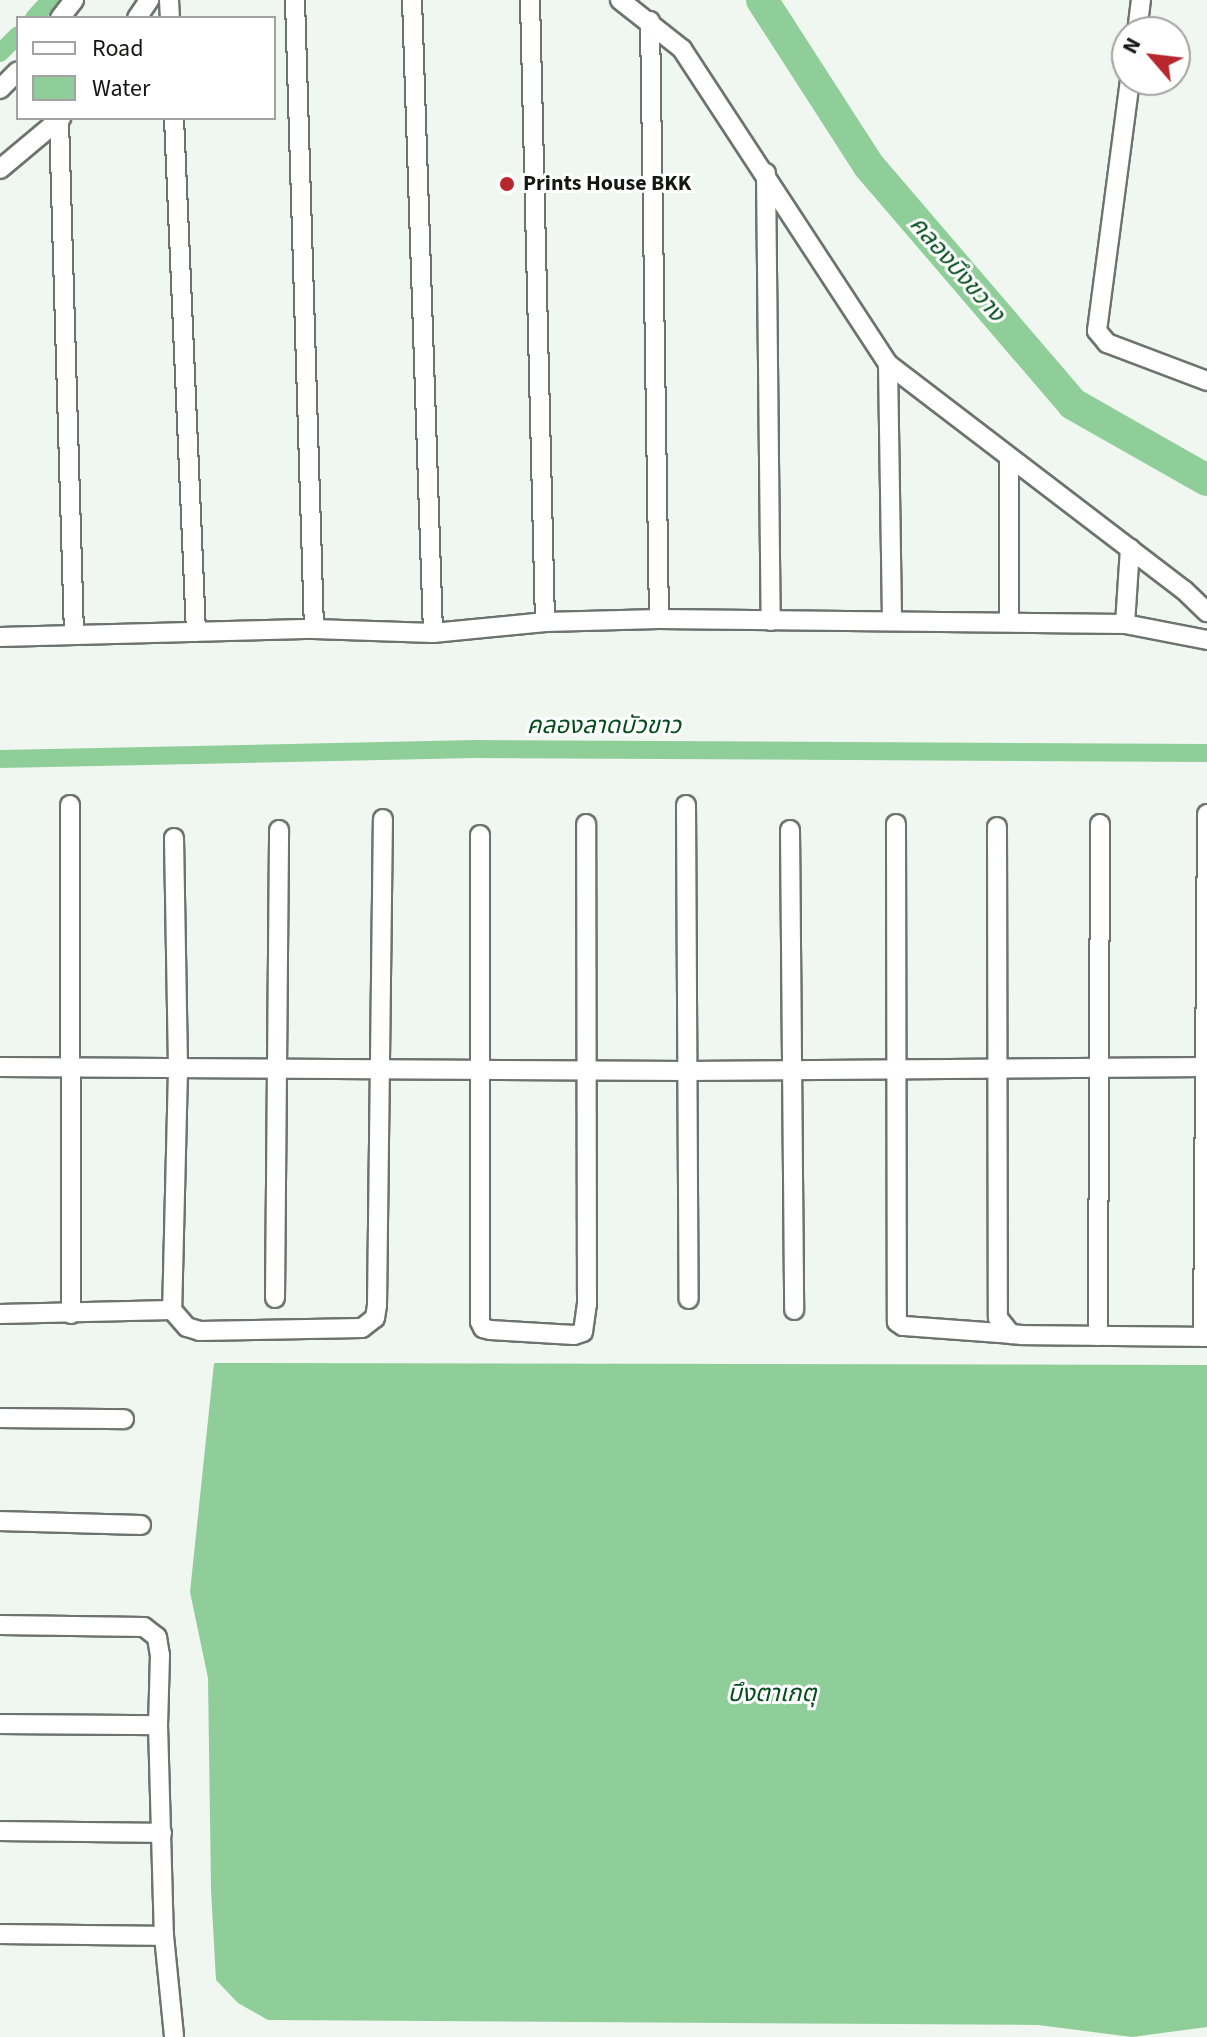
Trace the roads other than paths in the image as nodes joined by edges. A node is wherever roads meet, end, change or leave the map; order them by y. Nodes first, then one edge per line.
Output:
1 (74, 0) edge
2 (295, 0) edge
3 (412, 0) edge
4 (530, 0) edge
5 (620, 0) edge
6 (62, 16) edge
7 (650, 21) junction
8 (16, 73) edge
9 (0, 89) edge
10 (1128, 96) edge
11 (59, 120) edge
12 (60, 120) edge
13 (174, 120) edge
14 (0, 169) edge
15 (766, 173) junction
16 (888, 364) junction
17 (1207, 381) edge
18 (1009, 457) junction
19 (1130, 548) junction
20 (1207, 612) edge
21 (659, 619) junction
22 (771, 621) junction
23 (892, 621) junction
24 (1009, 621) junction
25 (545, 622) junction
26 (1125, 624) junction
27 (314, 629) junction
28 (196, 632) junction
29 (433, 633) junction
30 (74, 635) junction
31 (0, 637) edge
32 (1207, 640) edge
33 (70, 805) dead end
34 (686, 805) dead end
35 (1207, 814) edge
36 (383, 819) dead end
37 (586, 824) dead end
38 (896, 824) dead end
39 (1100, 824) dead end
40 (997, 827) dead end
41 (279, 830) dead end
42 (790, 830) dead end
43 (480, 835) dead end
44 (174, 838) dead end
45 (1098, 1066) junction
46 (0, 1067) edge
47 (894, 1067) junction
48 (995, 1067) junction
49 (1205, 1067) edge
50 (70, 1068) junction
51 (275, 1068) junction
52 (378, 1068) junction
53 (792, 1069) junction
54 (178, 1070) junction
55 (481, 1070) junction
56 (584, 1070) junction
57 (687, 1071) junction
58 (275, 1298) dead end
59 (689, 1299) dead end
60 (172, 1310) junction
61 (794, 1310) dead end
62 (0, 1314) edge
63 (71, 1314) junction
64 (1011, 1334) junction
65 (1098, 1336) junction
66 (1205, 1337) edge
67 (0, 1418) edge
68 (124, 1419) dead end
69 (0, 1521) edge
70 (141, 1525) dead end
71 (0, 1625) edge
72 (0, 1724) edge
73 (158, 1725) junction
74 (0, 1831) edge
75 (162, 1833) junction
76 (0, 1934) edge
77 (164, 1936) junction
78 (174, 2037) edge

1 - 6 street
2 - 27 street
3 - 29 street
4 - 25 street
5 - 7 street
7 - 15 street
7 - 21 street
8 - 9 street
10 - 17 street
11 - 14 street
12 - 30 street
13 - 28 street
15 - 16 street
15 - 22 street
16 - 18 street
16 - 23 street
18 - 19 street
18 - 24 street
19 - 20 street
19 - 26 street
21 - 22 street
21 - 25 street
22 - 23 street
23 - 24 street
24 - 26 street
25 - 29 street
26 - 32 street
27 - 28 street
27 - 29 street
28 - 30 street
30 - 31 street
33 - 50 street
34 - 57 street
35 - 49 street
36 - 52 street
37 - 56 street
38 - 47 street
39 - 45 street
40 - 48 street
41 - 51 street
42 - 53 street
43 - 55 street
44 - 54 street
45 - 48 street
45 - 49 street
45 - 65 street
46 - 50 street
47 - 48 street
47 - 53 street
47 - 64 street
48 - 64 street
49 - 66 street
50 - 54 street
50 - 63 street
51 - 52 street
51 - 54 street
51 - 58 street
52 - 55 street
52 - 60 street
53 - 57 street
53 - 61 street
54 - 60 street
55 - 56 street
55 - 56 street
56 - 57 street
57 - 59 street
60 - 63 street
62 - 63 street
64 - 65 street
65 - 66 street
67 - 68 street
69 - 70 street
71 - 73 street
72 - 73 street
73 - 75 street
74 - 75 street
75 - 77 street
76 - 77 street
77 - 78 street

